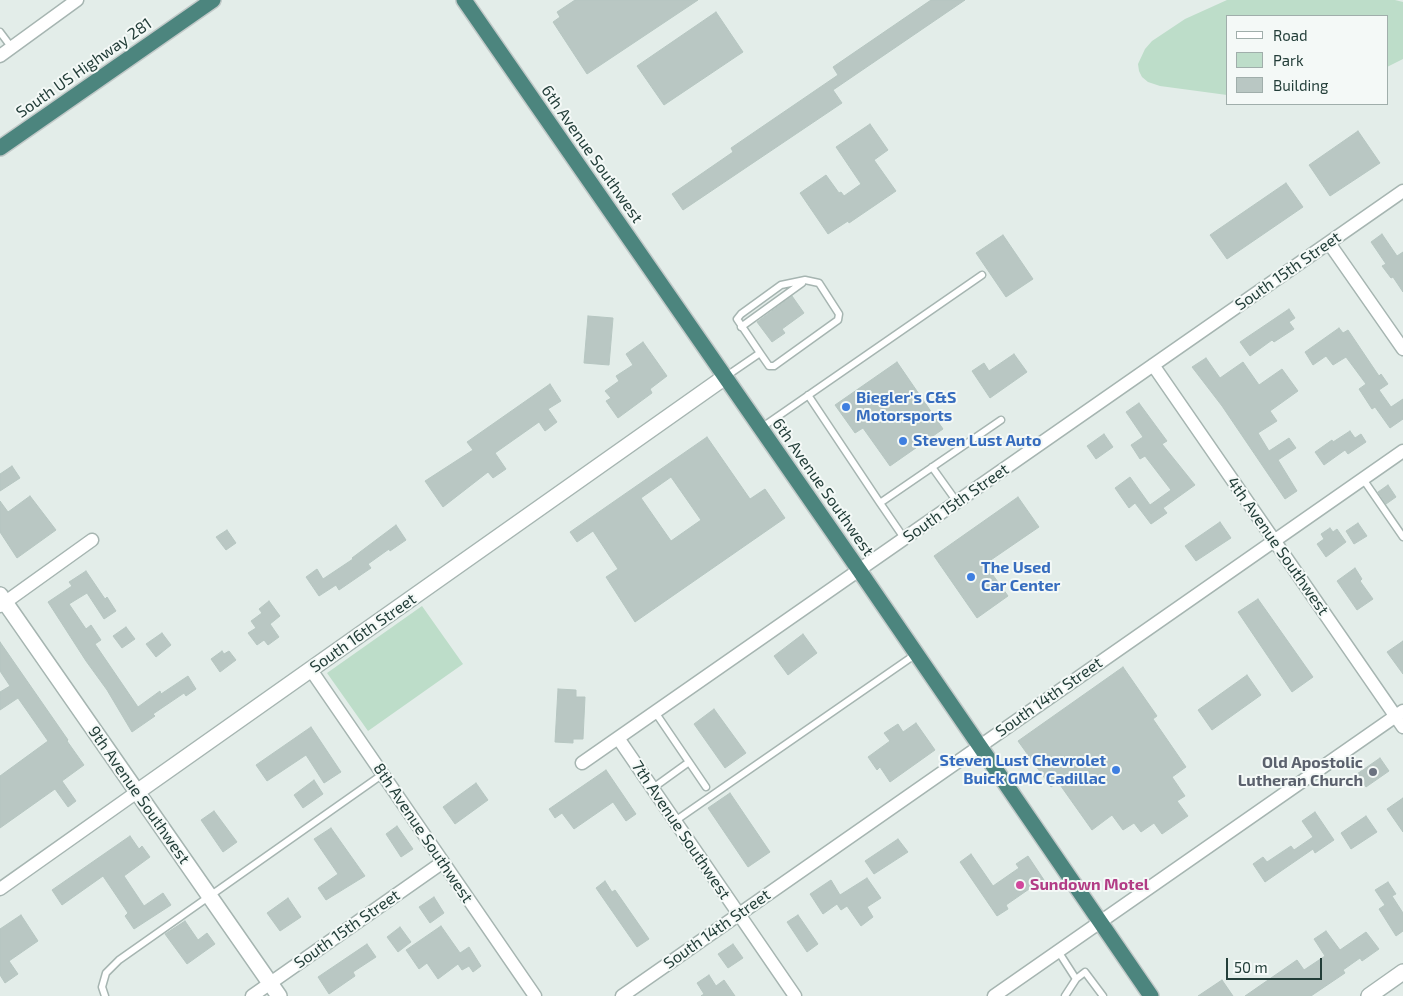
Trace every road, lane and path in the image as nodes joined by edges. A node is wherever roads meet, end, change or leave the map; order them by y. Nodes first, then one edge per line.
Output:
1 (77, 0) edge
2 (213, 0) edge
3 (464, 0) edge
4 (0, 32) edge
5 (12, 48) junction
6 (0, 56) edge
7 (0, 148) edge
8 (1403, 191) edge
9 (1330, 242) junction
10 (982, 275) dead end
11 (805, 280) junction
12 (741, 326) junction
13 (1403, 349) edge
14 (760, 353) junction
15 (1154, 365) junction
16 (725, 377) junction
17 (808, 395) junction
18 (1001, 420) dead end
19 (760, 428) junction
20 (1403, 451) edge
21 (932, 467) junction
22 (1363, 479) junction
23 (957, 502) junction
24 (880, 503) junction
25 (1403, 537) edge
26 (904, 538) junction
27 (92, 540) dead end
28 (1274, 540) junction
29 (859, 570) junction
30 (2, 601) edge
31 (916, 654) junction
32 (311, 670) junction
33 (655, 712) junction
34 (1401, 718) edge
35 (618, 738) junction
36 (979, 746) junction
37 (689, 762) junction
38 (582, 763) dead end
39 (383, 774) junction
40 (706, 787) dead end
41 (653, 788) junction
42 (137, 792) junction
43 (675, 821) junction
44 (443, 862) junction
45 (0, 889) edge
46 (210, 896) junction
47 (739, 914) junction
48 (1100, 922) junction
49 (1058, 951) junction
50 (1403, 972) edge
51 (1076, 979) junction
52 (270, 983) junction
53 (105, 996) edge
54 (252, 996) edge
55 (279, 996) edge
56 (535, 996) edge
57 (622, 996) edge
58 (795, 996) edge
59 (994, 996) edge
60 (1065, 996) edge
61 (1103, 996) edge
62 (1151, 996) edge
63 (1369, 996) edge

1 - 5 street
2 - 7 highway, South US Highway 281
3 - 16 highway, 6th Avenue Southwest
4 - 5 lane
5 - 6 street
8 - 9 street, South 15th Street
9 - 13 street
9 - 15 street, South 15th Street
10 - 17 lane
11 - 12 lane
11 - 12 lane
11 - 14 lane
12 - 14 lane
14 - 16 lane
15 - 23 street, South 15th Street
15 - 28 street, 4th Avenue Southwest
16 - 19 highway, 6th Avenue Southwest
16 - 32 street, South 16th Street
17 - 19 lane
17 - 24 lane
18 - 21 lane
19 - 29 highway, 6th Avenue Southwest
20 - 22 street, South 14th Street
21 - 23 lane
21 - 24 lane
22 - 25 lane
22 - 28 street, South 14th Street
23 - 26 street, South 15th Street
24 - 26 lane
26 - 29 street, South 15th Street
27 - 30 street
28 - 34 street, 4th Avenue Southwest
28 - 36 street, South 14th Street
29 - 31 highway, 6th Avenue Southwest
29 - 33 street, South 15th Street
30 - 42 street, 9th Avenue Southwest
31 - 36 highway, 6th Avenue Southwest
31 - 43 lane
32 - 39 street, 8th Avenue Southwest
32 - 42 street, South 16th Street
33 - 35 street, South 15th Street
33 - 37 lane
34 - 48 street
35 - 38 street, South 15th Street
35 - 41 street, 7th Avenue Southwest
36 - 47 street, South 14th Street
36 - 48 highway, 6th Avenue Southwest
37 - 40 lane
37 - 41 lane
39 - 44 street, 8th Avenue Southwest
39 - 46 lane
41 - 43 street, 7th Avenue Southwest
42 - 45 street, South 16th Street
42 - 46 street, 9th Avenue Southwest
43 - 47 street, 7th Avenue Southwest
44 - 52 street, South 15th Street
44 - 56 street, 8th Avenue Southwest
46 - 52 street, 9th Avenue Southwest
46 - 53 lane
47 - 57 street, South 14th Street
47 - 58 street, 7th Avenue Southwest
48 - 49 street
48 - 62 highway, 6th Avenue Southwest
49 - 51 lane
49 - 59 street
50 - 63 street
51 - 60 lane
51 - 61 lane
52 - 54 street, South 15th Street
52 - 55 street, 9th Avenue Southwest

